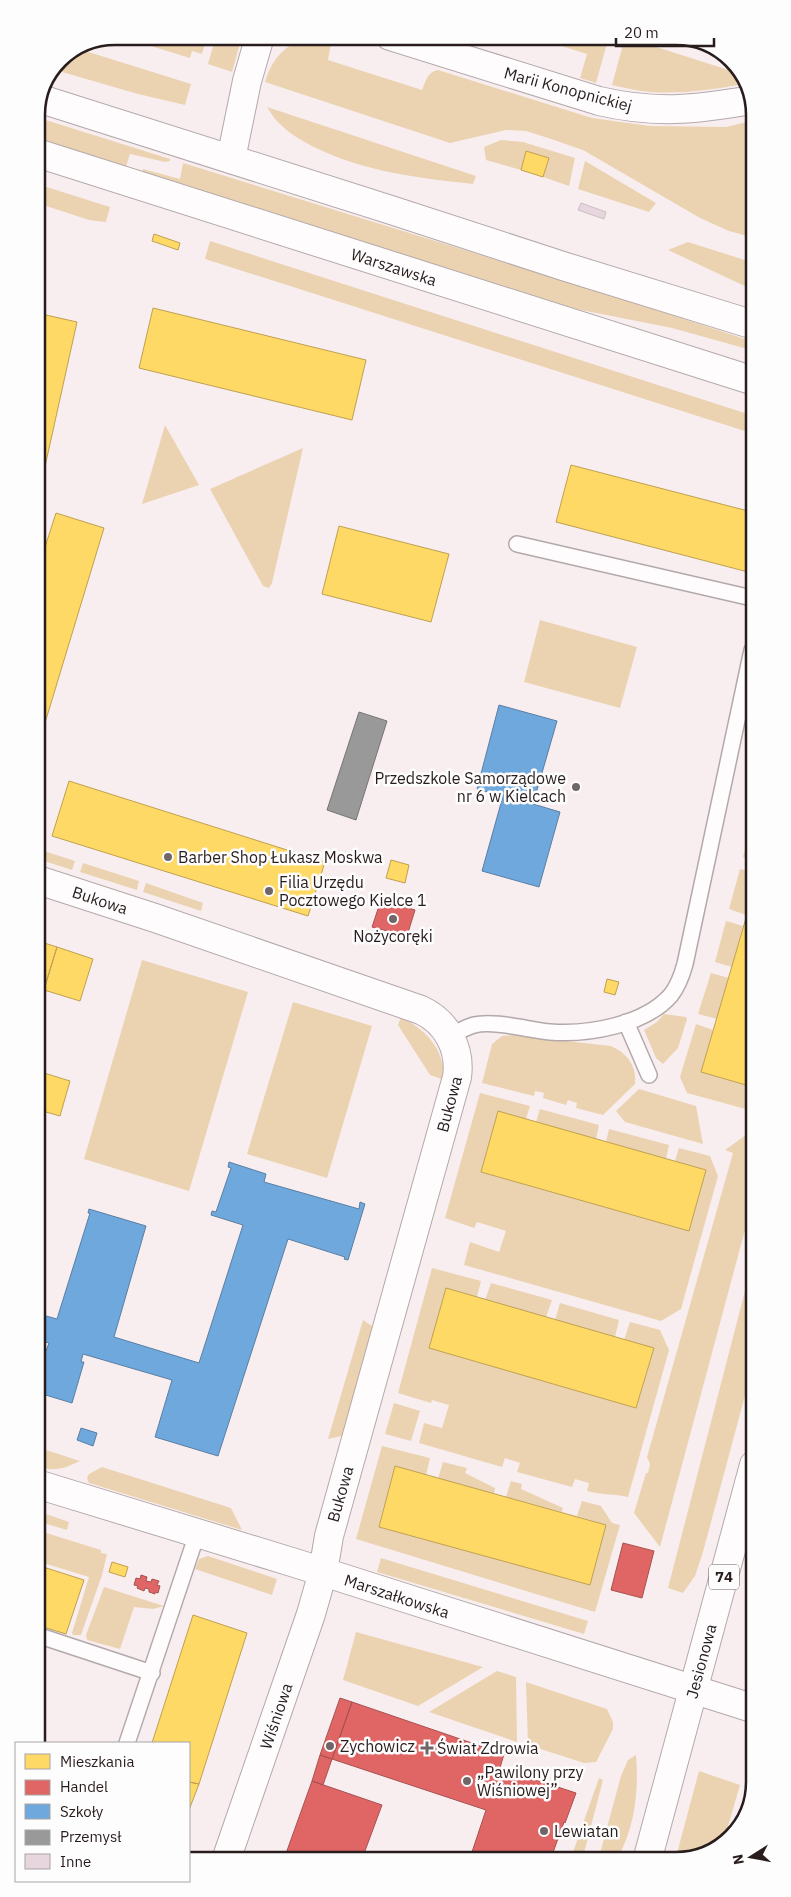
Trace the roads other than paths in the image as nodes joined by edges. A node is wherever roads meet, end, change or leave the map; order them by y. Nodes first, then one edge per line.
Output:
1 (257, 45) edge
2 (419, 45) edge
3 (46, 101) edge
4 (745, 101) edge
5 (45, 156) edge
6 (231, 159) junction
7 (746, 322) edge
8 (746, 378) edge
9 (517, 544) dead end
10 (746, 597) edge
11 (746, 678) edge
12 (45, 882) edge
13 (626, 1022) junction
14 (450, 1036) junction
15 (649, 1075) dead end
16 (45, 1487) edge
17 (746, 1495) edge
18 (198, 1534) junction
19 (323, 1572) junction
20 (45, 1638) edge
21 (152, 1672) junction
22 (693, 1690) junction
23 (746, 1706) edge
24 (127, 1742) edge
25 (229, 1852) edge
26 (649, 1852) edge

1 - 6 street
2 - 4 street, Marii Konopnickiej
3 - 6 street
5 - 8 street, Warszawska
6 - 7 street
9 - 10 lane
11 - 13 lane
12 - 14 street, Bukowa
13 - 14 lane
13 - 15 lane
14 - 19 street, Bukowa
16 - 18 street, Marszałkowska
17 - 22 street, Jesionowa / 74
18 - 19 street, Marszałkowska
18 - 21 lane
19 - 22 street, Marszałkowska
19 - 25 street, Wiśniowa
20 - 21 lane
21 - 24 lane
22 - 23 street, Marszałkowska
22 - 26 street, Jesionowa / 74

